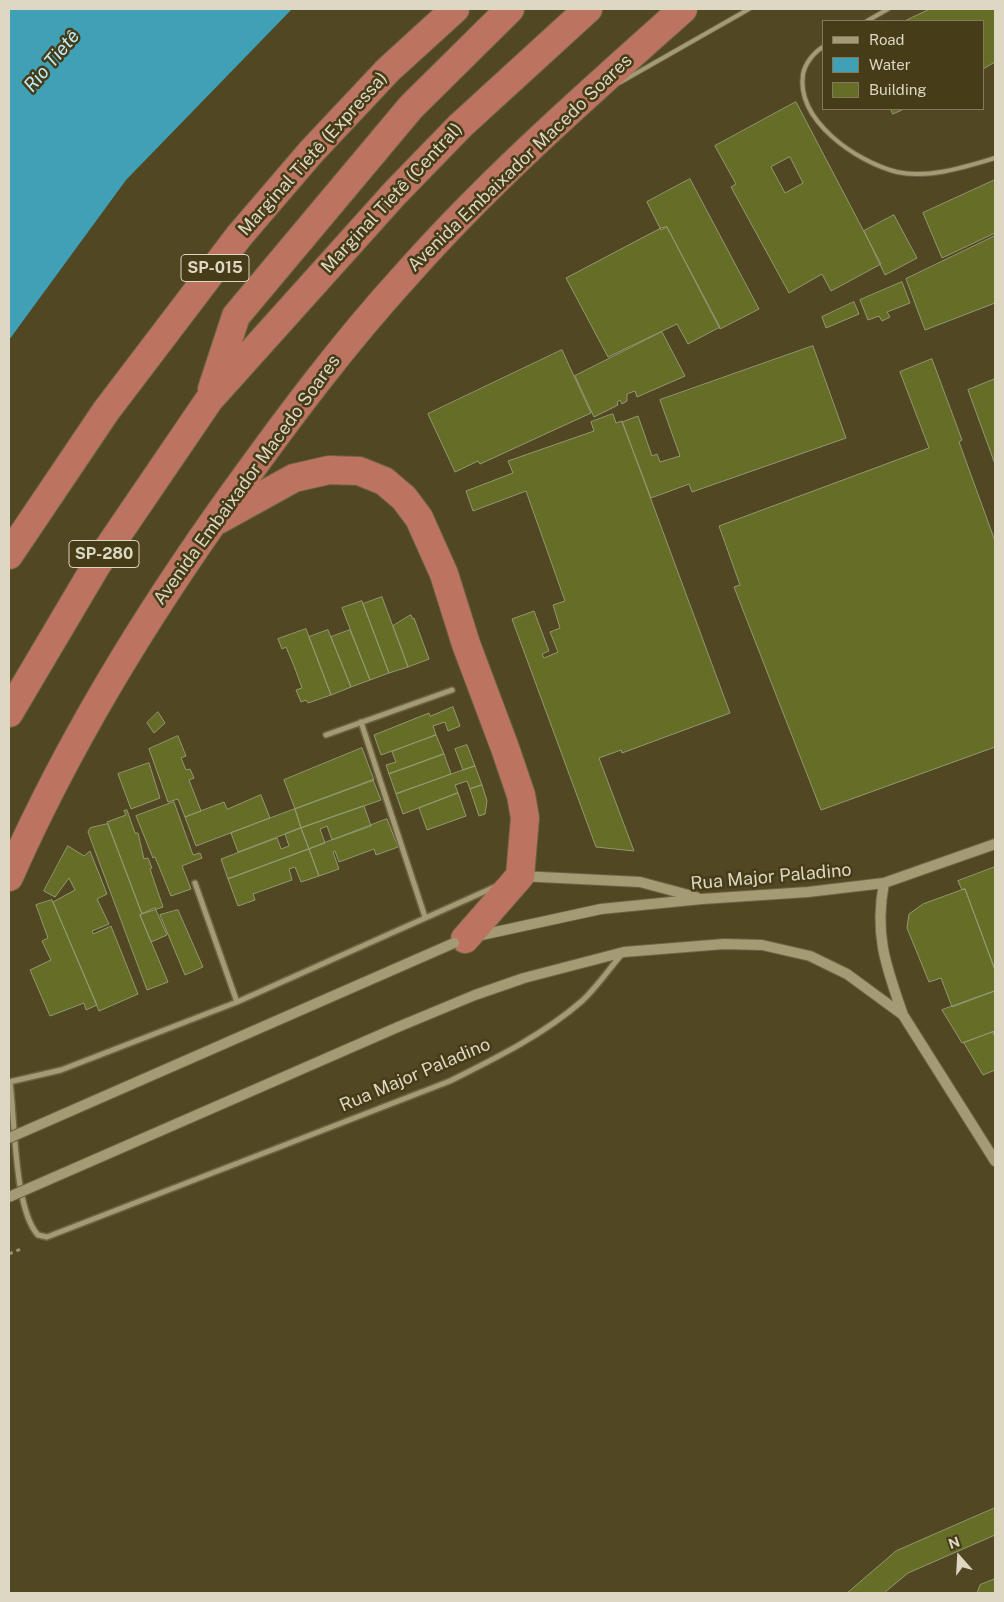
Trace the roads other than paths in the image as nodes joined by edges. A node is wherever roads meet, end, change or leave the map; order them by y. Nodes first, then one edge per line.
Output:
1 (455, 9) edge
2 (510, 9) edge
3 (588, 9) edge
4 (683, 9) edge
5 (749, 9) edge
6 (888, 9) edge
7 (869, 20) edge
8 (822, 48) edge
9 (617, 85) dead end
10 (591, 100) dead end
11 (565, 114) junction
12 (995, 158) edge
13 (209, 400) junction
14 (212, 523) junction
15 (9, 555) edge
16 (452, 690) dead end
17 (9, 713) edge
18 (361, 722) junction
19 (326, 735) dead end
20 (995, 844) edge
21 (520, 876) junction
22 (9, 877) edge
23 (195, 883) dead end
24 (884, 883) junction
25 (702, 899) junction
26 (425, 917) junction
27 (460, 941) junction
28 (624, 952) junction
29 (237, 1002) junction
30 (903, 1015) junction
31 (9, 1082) edge
32 (9, 1138) edge
33 (995, 1161) edge
34 (9, 1197) edge

1 - 15 highway, Marginal Tietê (Expressa) / SP-015
2 - 13 highway
3 - 13 highway, Marginal Tietê (Central)
4 - 11 highway, Avenida Embaixador Macedo Soares
5 - 9 lane
6 - 7 lane
8 - 12 lane
10 - 11 lane
11 - 14 highway, Avenida Embaixador Macedo Soares
13 - 17 highway, SP-280
14 - 21 highway
14 - 22 highway, Avenida Embaixador Macedo Soares
16 - 18 street
18 - 19 street
18 - 26 street
20 - 24 main road, Rua Major Paladino
21 - 25 main road
21 - 26 street, Rua Major Paladino
21 - 27 highway
23 - 29 street
24 - 25 main road, Rua Major Paladino
24 - 30 main road
25 - 27 main road, Rua Major Paladino
26 - 29 street, Rua Major Paladino
27 - 32 main road, Rua Major Paladino, bridge
28 - 30 main road
28 - 31 street, Rua Major Paladino
28 - 34 main road, bridge
29 - 31 street, Rua Major Paladino
30 - 33 main road

